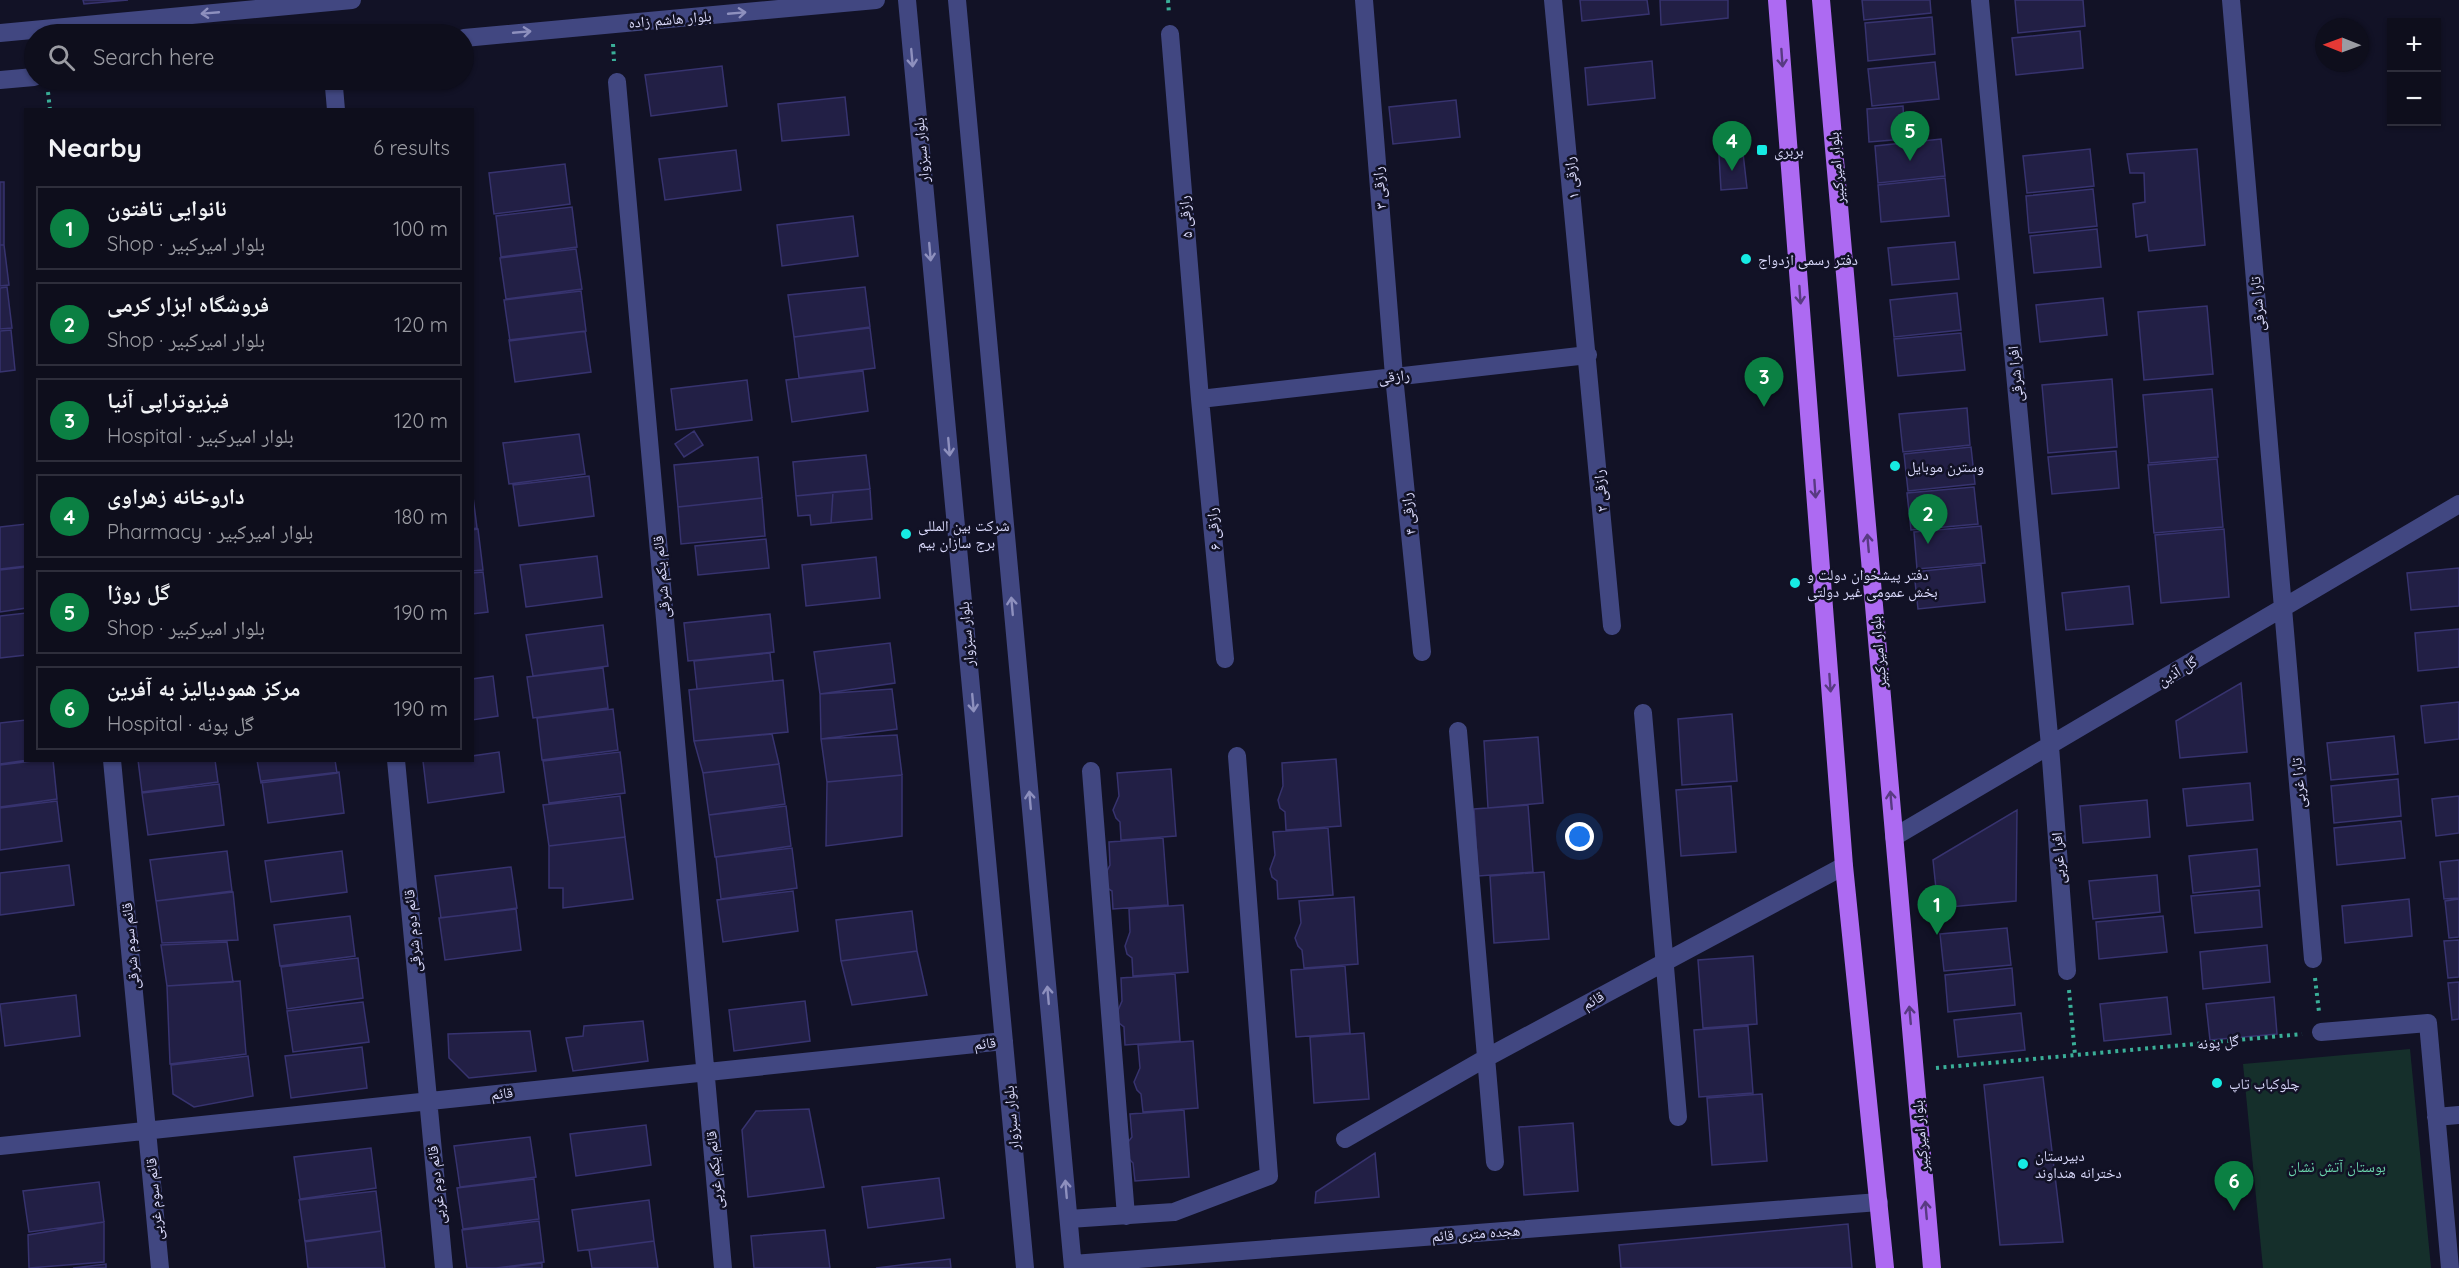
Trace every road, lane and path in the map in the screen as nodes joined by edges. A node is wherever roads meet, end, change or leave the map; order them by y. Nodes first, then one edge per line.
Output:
1 (352, 0) edge
2 (876, 0) edge
3 (907, 0) edge
4 (957, 0) edge
5 (1364, 0) edge
6 (1553, 0) edge
7 (1778, 0) edge
8 (1821, 0) edge
9 (2231, 0) edge
10 (1980, 2) dead end
11 (96, 24) edge
12 (611, 24) junction
13 (24, 31) edge
14 (0, 33) edge
15 (1170, 34) dead end
16 (474, 37) edge
17 (24, 78) edge
18 (0, 80) edge
19 (617, 82) joint
20 (334, 90) edge
21 (336, 108) edge
22 (1588, 355) junction
23 (1394, 376) junction
24 (1200, 399) junction
25 (2459, 504) edge
26 (2283, 608) junction
27 (1612, 626) dead end
28 (1422, 652) dead end
29 (1225, 659) dead end
30 (1643, 713) dead end
31 (1458, 731) dead end
32 (2050, 746) junction
33 (1237, 756) dead end
34 (112, 762) edge
35 (396, 762) edge
36 (1091, 771) dead end
37 (1894, 837) junction
38 (1844, 866) junction
39 (2313, 959) joint
40 (1665, 961) junction
41 (2067, 971) joint
42 (2321, 1032) junction
43 (1004, 1041) junction
44 (2075, 1055) junction
45 (1486, 1058) junction
46 (1914, 1070) junction
47 (705, 1072) junction
48 (427, 1101) junction
49 (2459, 1115) edge
50 (1678, 1117) dead end
51 (2436, 1117) junction
52 (148, 1131) junction
53 (1346, 1138) dead end
54 (0, 1146) edge
55 (1495, 1162) dead end
56 (1879, 1202) junction
57 (1126, 1215) junction
58 (1069, 1219) junction
59 (1073, 1266) edge
60 (160, 1268) edge
61 (444, 1268) edge
62 (723, 1268) edge
63 (1025, 1268) edge
64 (1886, 1268) edge
65 (1932, 1268) edge
66 (2450, 1268) edge

1 -> 11 street
12 -> 2 street, بلوار هاشم زاده
3 -> 43 street, بلوار سبزوار
58 -> 4 street
5 - 23 street, رازقی ۳
6 - 22 street, رازقی ۱
7 -> 38 main road
37 -> 8 main road, بلوار امیرکبیر
9 - 26 street, تارا شرقی
10 - 32 street, افرا شرقی
16 -> 12 street, بلوار هاشم زاده
12 - 19 path
13 -> 14 street
15 - 24 street, رازقی ۵
17 - 18 street
19 - 47 street, قائم یکم شرقی
20 - 21 street
22 - 23 street, رازقی
22 - 27 street, رازقی ۲
23 - 24 street, رازقی
23 - 28 street, رازقی ۴
24 - 29 street, رازقی ۶
25 - 26 street, گل آذین
26 - 32 street, گل آذین
26 - 39 street, تارا غربی
30 - 40 street
31 - 45 street
32 - 37 street, گل آذین
32 - 41 street, افرا غربی
33 - 57 street
34 - 52 street, قائم سوم شرقی
35 - 48 street, قائم دوم شرقی
36 - 57 street
46 -> 37 main road, بلوار امیرکبیر
38 - 40 street, قائم
38 - 56 main road
39 - 42 path
40 - 45 street, قائم
40 - 50 street
41 - 44 path
42 - 44 path, گل پونه
42 - 51 street
43 - 47 street, قائم
43 - 63 street, بلوار سبزوار
44 - 46 path, گل پونه
45 - 53 street, قائم
45 - 55 street
65 -> 46 main road, بلوار امیرکبیر
47 - 48 street, قائم
47 - 62 street, قائم یکم غربی
48 - 52 street, قائم
48 - 61 street, قائم دوم غربی
49 - 51 street
51 - 66 street
52 - 54 street, قائم
52 - 60 street, قائم سوم غربی
56 - 59 street, هجده متری قائم
56 - 64 main road
57 - 58 street
58 - 59 street

